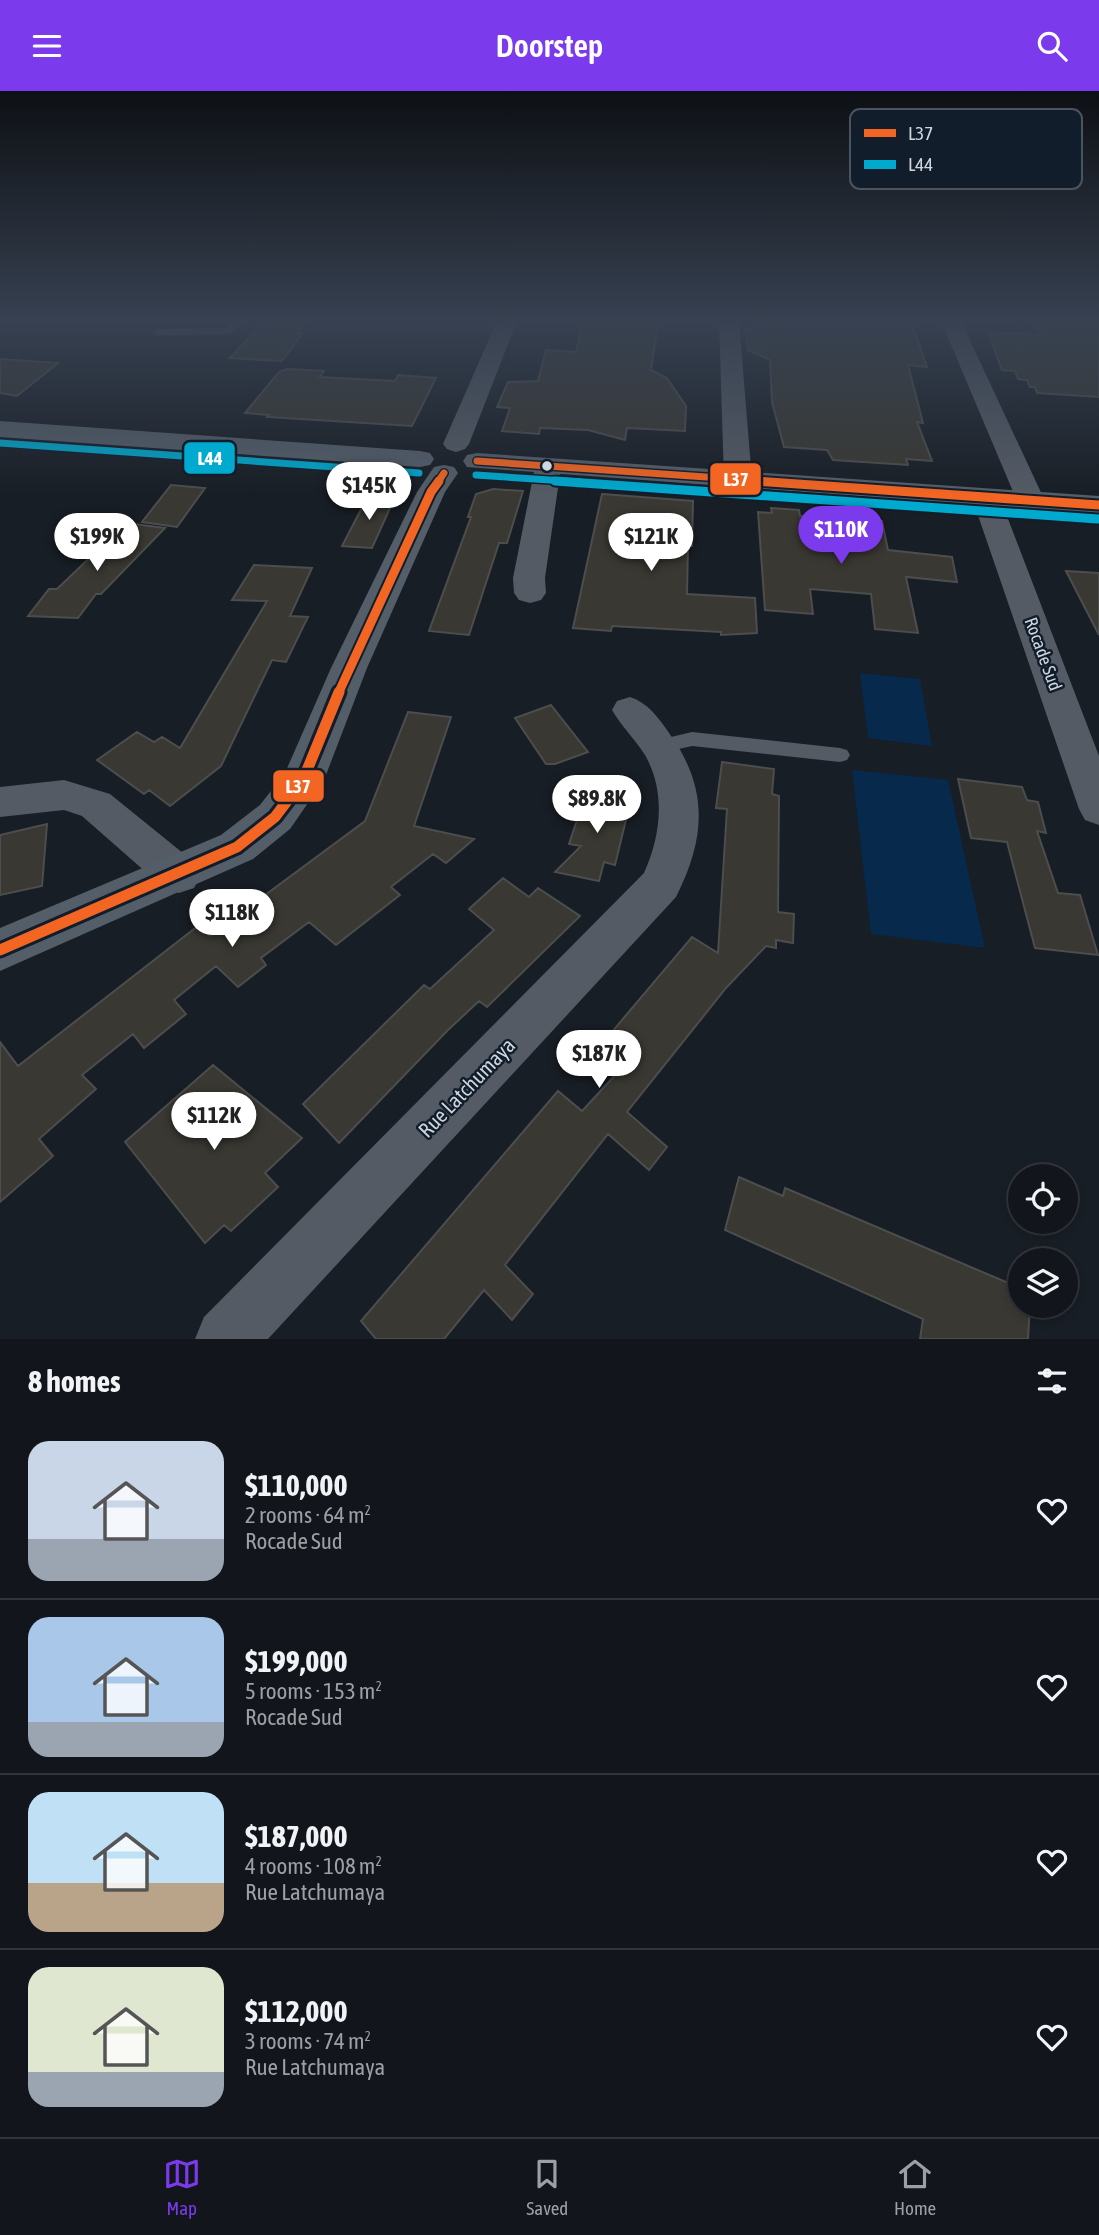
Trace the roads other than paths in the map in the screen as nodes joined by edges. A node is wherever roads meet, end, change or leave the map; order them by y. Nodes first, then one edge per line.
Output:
1 (483, 379) edge
2 (732, 379) edge
3 (977, 379) edge
4 (0, 429) edge
5 (449, 459) junction
6 (548, 467) junction
7 (738, 480) junction
8 (986, 498) junction
9 (1031, 501) junction
10 (1099, 505) edge
11 (530, 593) dead end
12 (646, 728) joint
13 (840, 754) dead end
14 (0, 802) edge
15 (1099, 809) edge
16 (179, 875) junction
17 (0, 950) edge
18 (226, 1339) edge

1 - 5 street
2 - 7 street
3 - 9 street
4 - 5 main road
5 - 6 main road
5 - 16 main road
6 - 7 main road
6 - 11 street
7 - 8 main road
8 - 9 main road
8 - 15 street, Rocade Sud
9 - 10 main road
12 - 13 lane
12 - 18 street, Rue Latchumaya
14 - 16 street
16 - 17 main road

